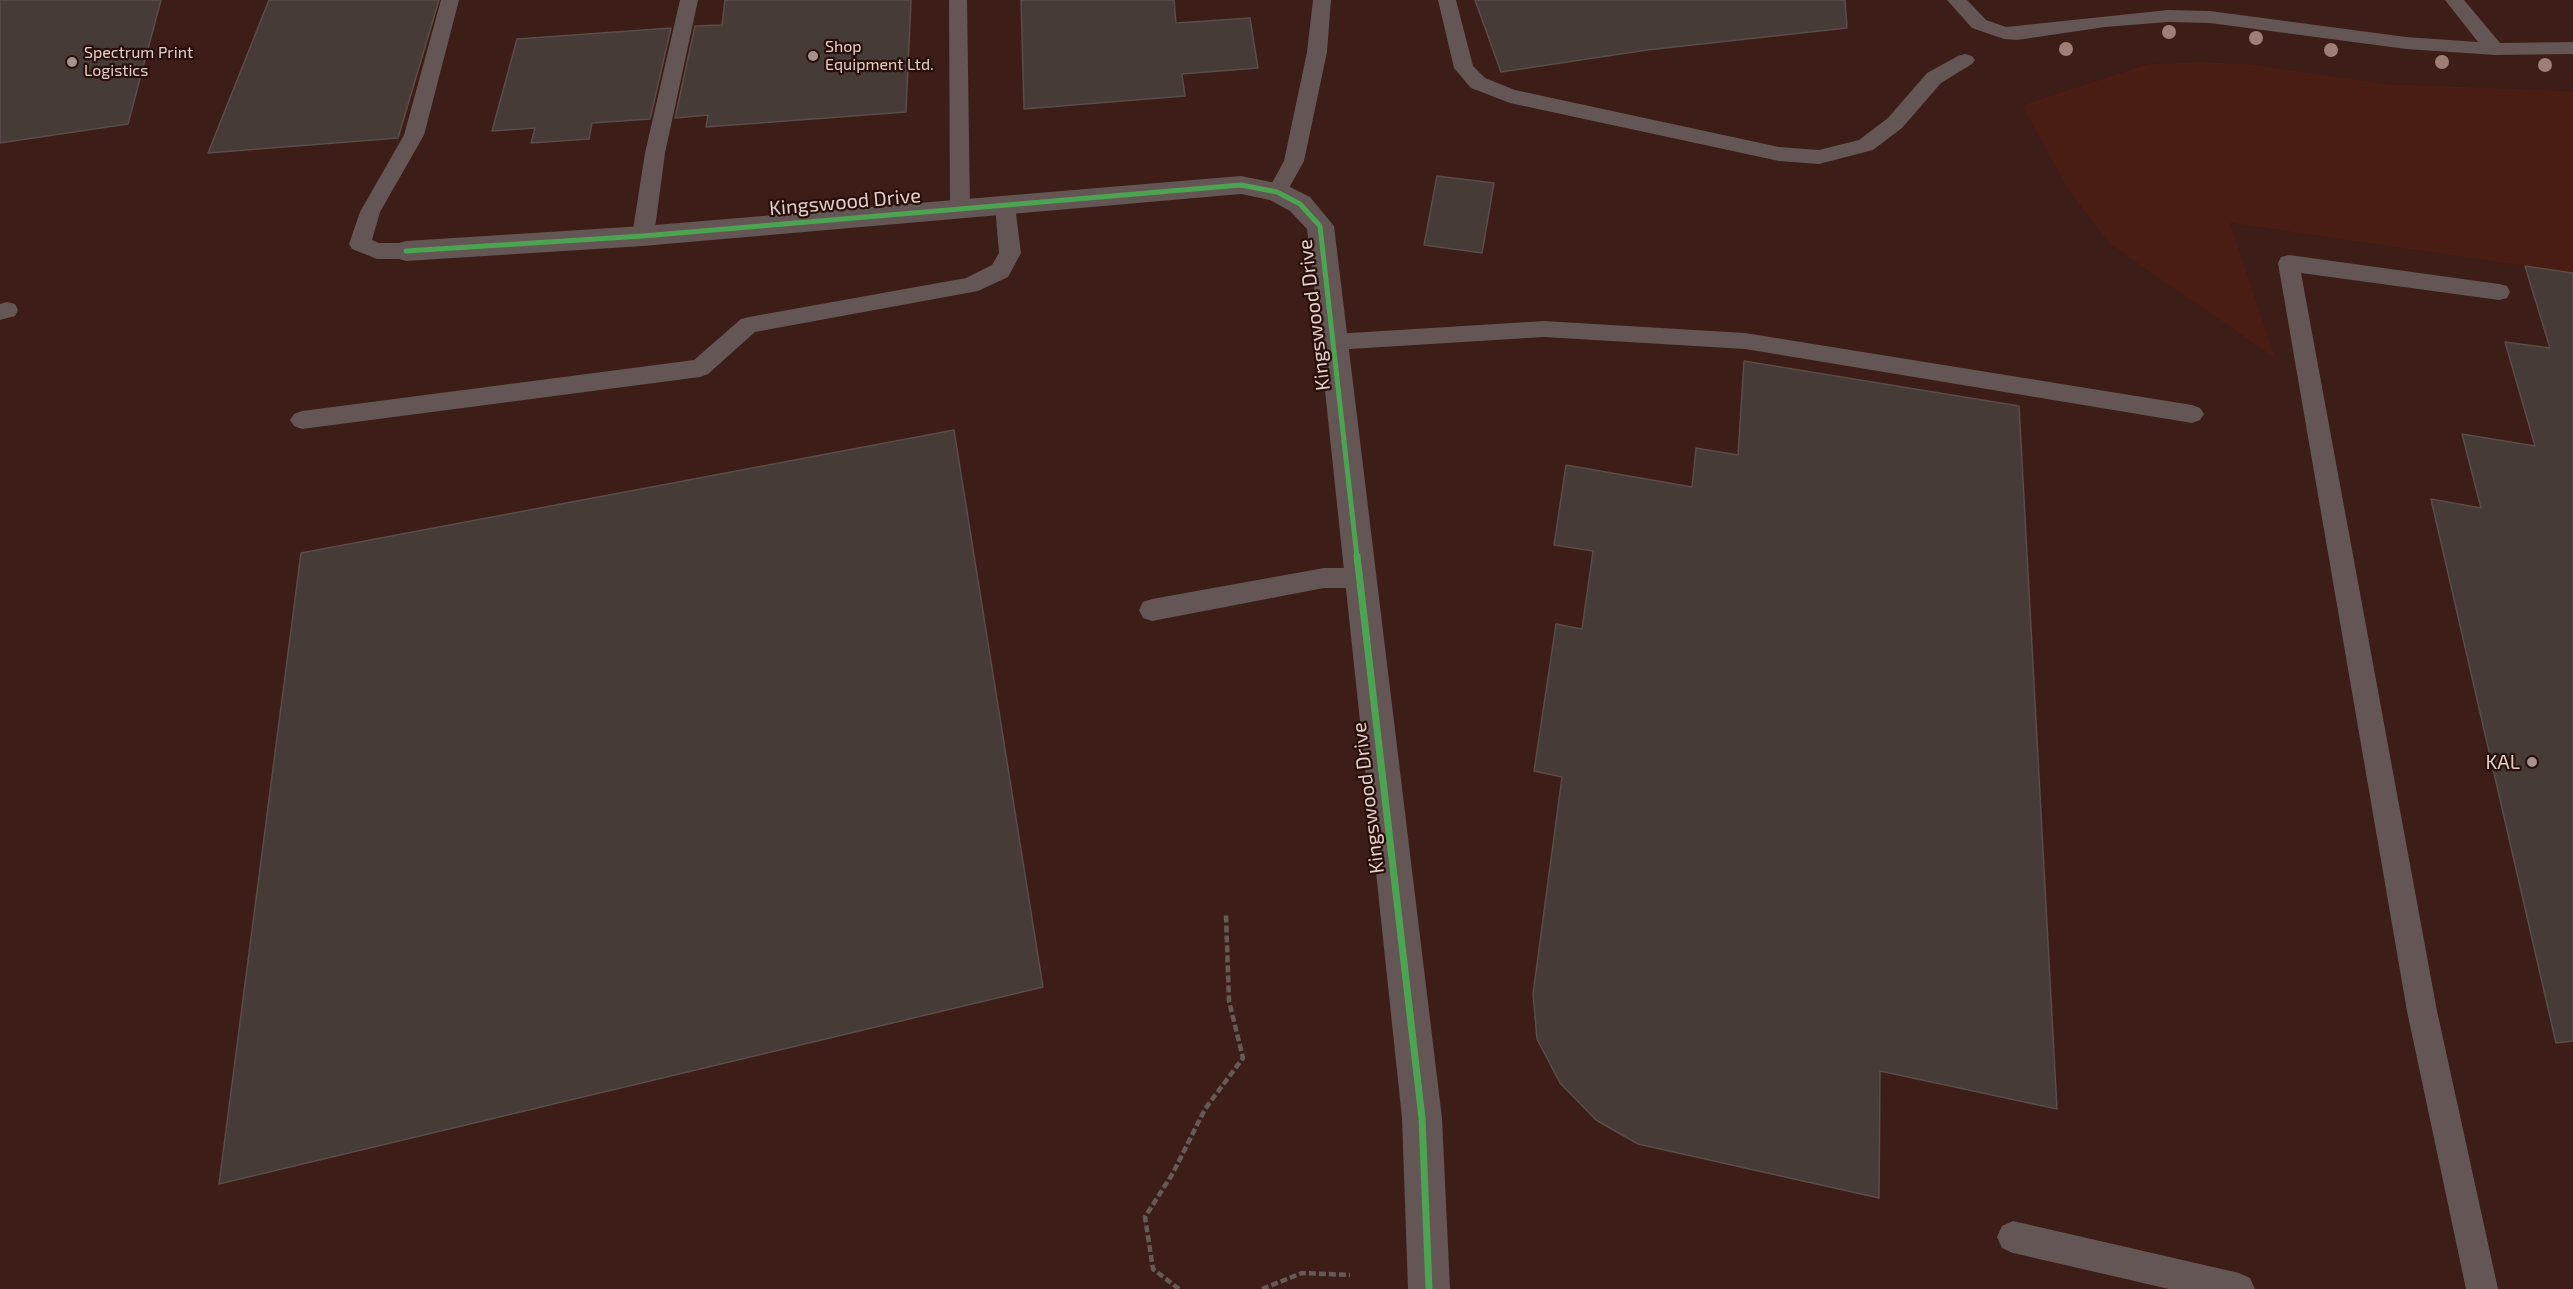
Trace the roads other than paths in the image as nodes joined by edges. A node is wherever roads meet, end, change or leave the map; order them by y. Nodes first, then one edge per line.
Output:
1 (450, 0) edge
2 (689, 0) edge
3 (958, 0) edge
4 (1322, 0) edge
5 (1447, 0) edge
6 (1956, 0) edge
7 (2454, 0) edge
8 (2573, 48) edge
9 (2495, 49) junction
10 (1965, 60) dead end
11 (1277, 192) junction
12 (1005, 206) junction
13 (960, 209) junction
14 (643, 236) junction
15 (406, 251) joint
16 (2499, 292) dead end
17 (1334, 342) junction
18 (2192, 414) dead end
19 (302, 420) dead end
20 (1359, 578) junction
21 (1152, 609) dead end
22 (2013, 1237) dead end
23 (2202, 1285) edge
24 (1428, 1289) edge
25 (2239, 1289) edge
26 (2482, 1289) edge

1 - 15 lane
2 - 14 lane
3 - 13 lane
4 - 11 lane
5 - 10 lane
6 - 9 lane
7 - 9 lane
8 - 9 lane
11 - 12 street, Kingswood Drive
11 - 17 street, Kingswood Drive
12 - 13 street, Kingswood Drive
12 - 19 lane
13 - 14 street, Kingswood Drive
14 - 15 street, Kingswood Drive
16 - 26 lane
17 - 18 lane
17 - 20 street, Kingswood Drive
20 - 21 lane
20 - 24 street, Kingswood Drive
22 - 23 lane
23 - 25 lane

